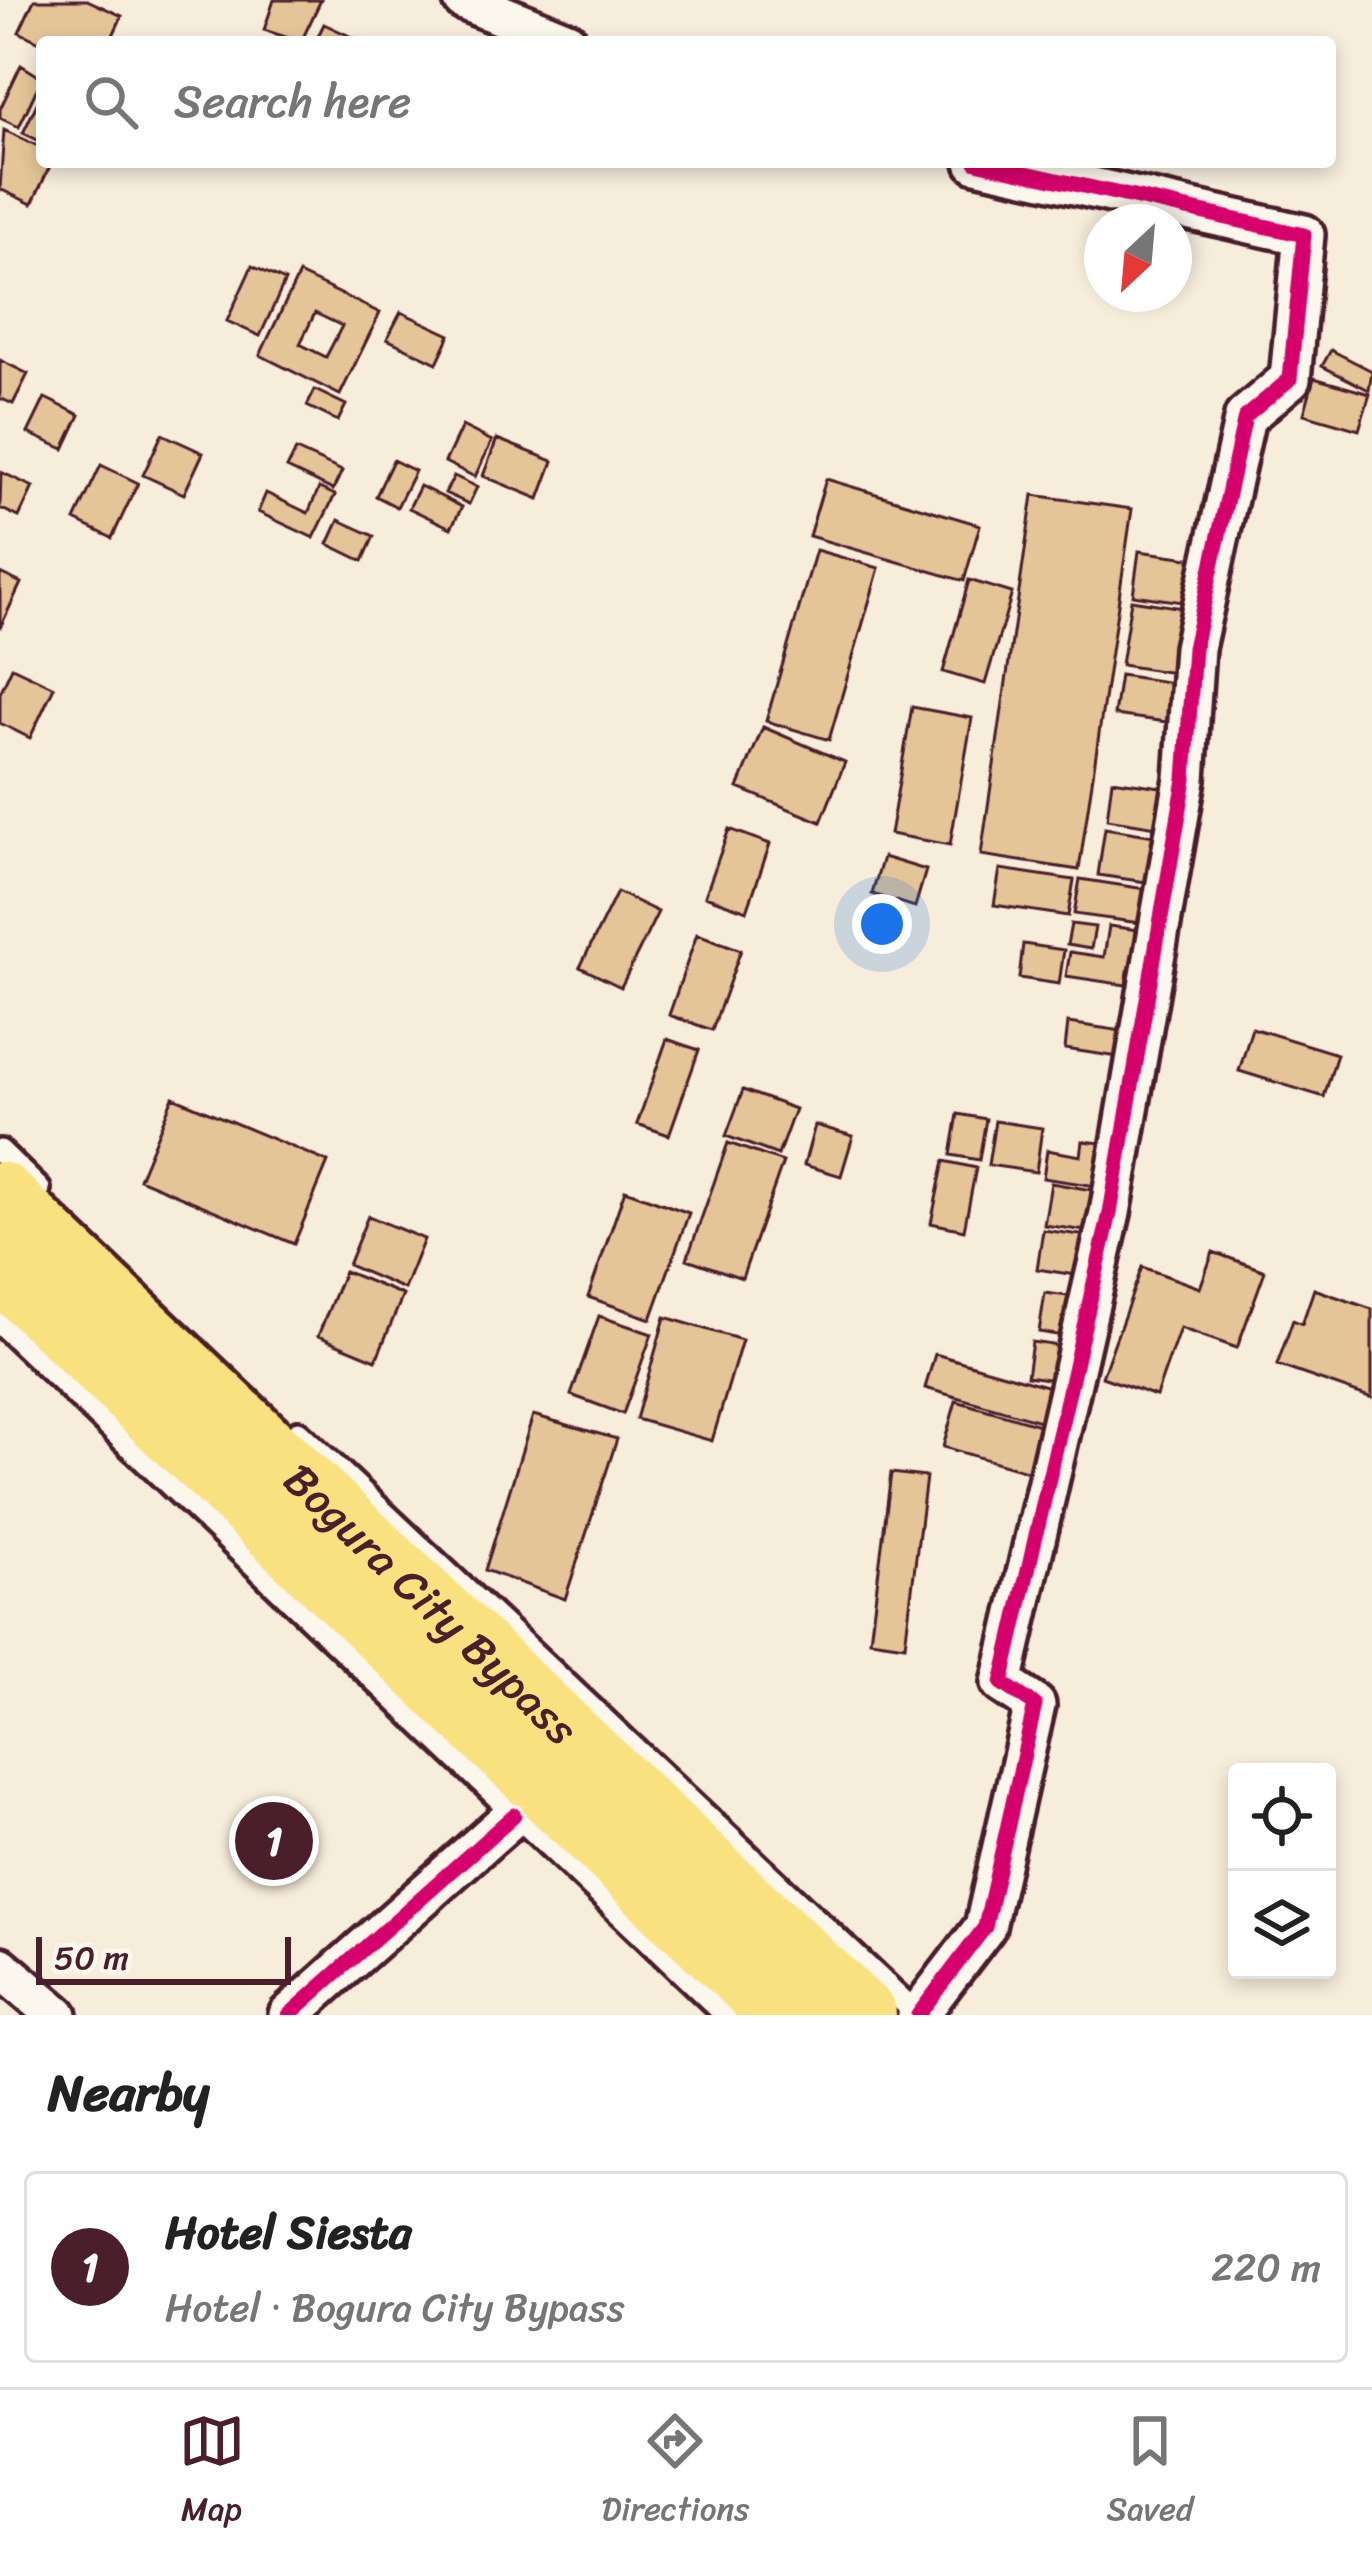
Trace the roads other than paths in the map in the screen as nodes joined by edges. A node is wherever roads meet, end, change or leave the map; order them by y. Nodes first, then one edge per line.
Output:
1 (464, 0) edge
2 (552, 36) edge
3 (1003, 168) edge
4 (0, 1151) edge
5 (24, 1196) edge
6 (0, 1267) edge
7 (0, 1323) edge
8 (272, 1409) dead end
9 (514, 1815) junction
10 (0, 1967) edge
11 (57, 2015) edge
12 (289, 2015) edge
13 (726, 2015) edge
14 (782, 2015) edge
15 (863, 2015) edge
16 (918, 2015) edge

1 - 2 street
3 - 16 street
4 - 5 lane
5 - 15 highway, Bogura City Bypass
6 - 14 highway, Bogura City Bypass
7 - 9 lane
8 - 16 lane
9 - 12 street
9 - 13 lane
10 - 11 street

